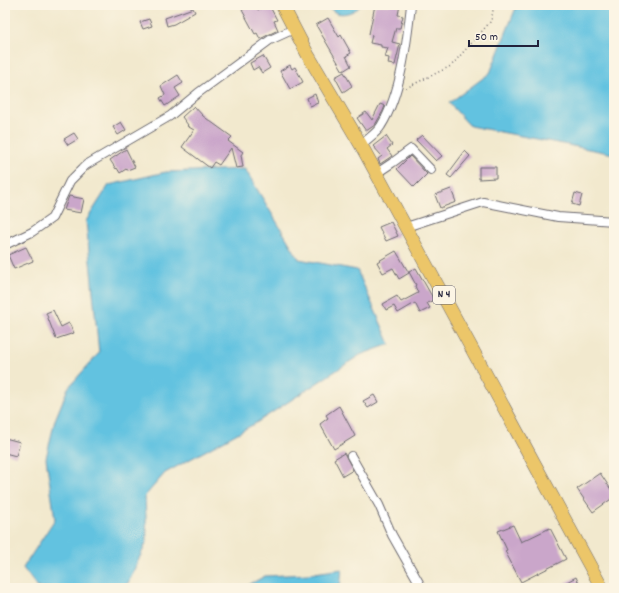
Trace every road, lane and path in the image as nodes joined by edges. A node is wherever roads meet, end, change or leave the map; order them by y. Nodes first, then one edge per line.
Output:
1 (282, 5) edge
2 (411, 5) edge
3 (494, 5) edge
4 (294, 29) junction
5 (394, 93) junction
6 (361, 145) junction
7 (431, 170) dead end
8 (377, 173) junction
9 (614, 221) edge
10 (406, 227) junction
11 (5, 245) edge
12 (351, 456) dead end
13 (422, 588) edge
14 (602, 588) edge

1 - 4 main road, N 4
2 - 5 street
3 - 5 path
4 - 6 main road, N 4
4 - 11 street
5 - 6 street
6 - 8 main road, N 4
7 - 8 street
8 - 10 main road, N 4
9 - 10 street
10 - 14 main road, N 4
12 - 13 street

